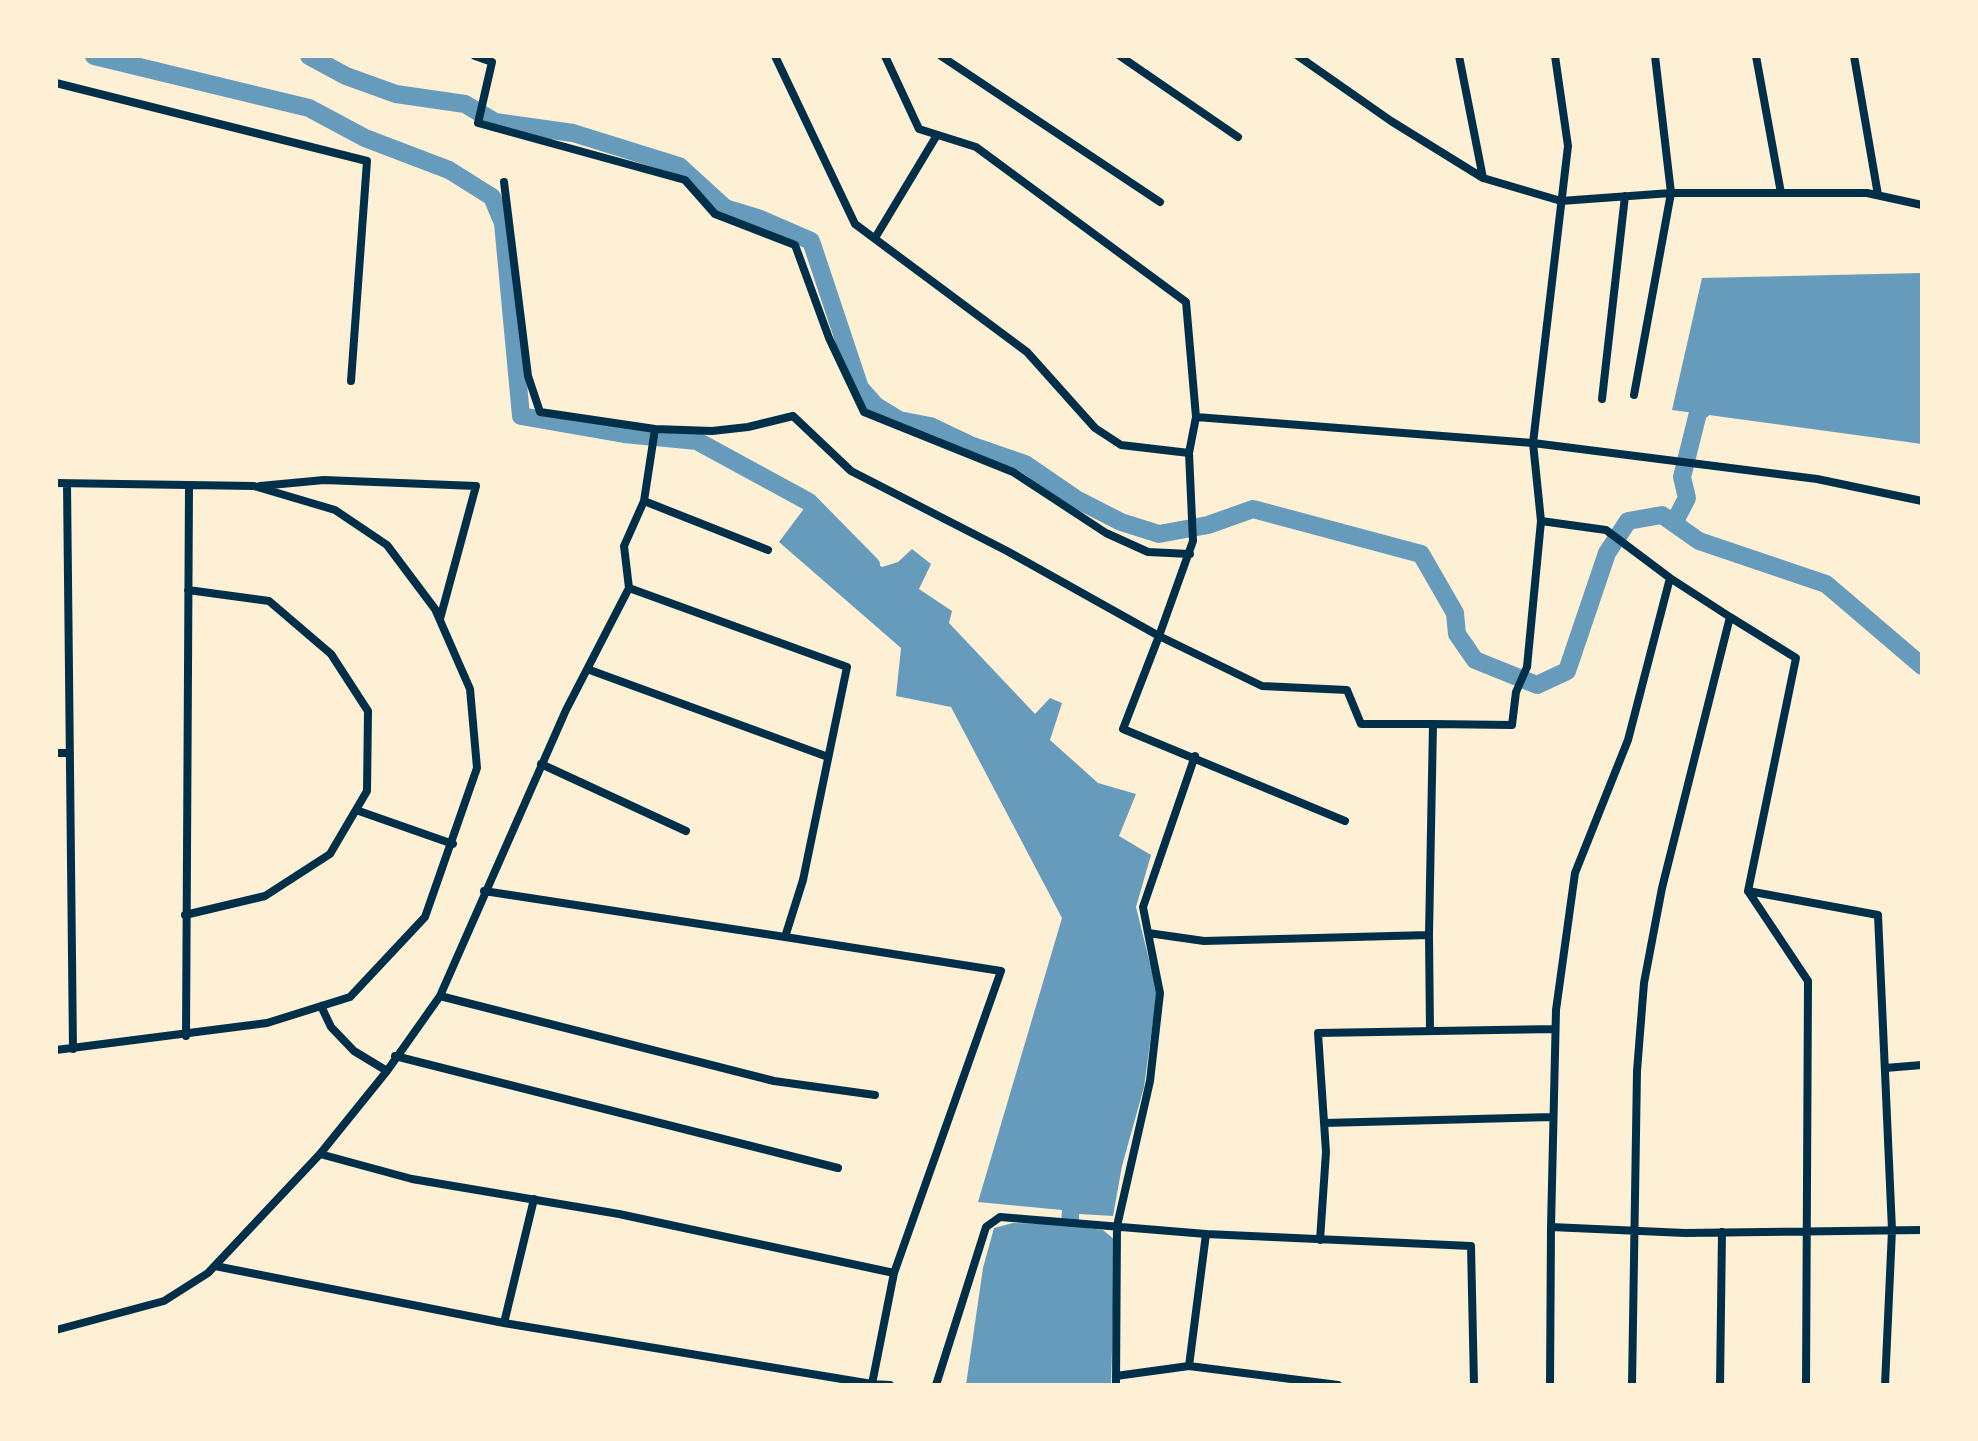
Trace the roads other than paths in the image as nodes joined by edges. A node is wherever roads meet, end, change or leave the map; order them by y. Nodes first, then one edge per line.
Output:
1 (475, 56) edge
2 (775, 56) edge
3 (885, 56) edge
4 (941, 56) edge
5 (1120, 56) edge
6 (1298, 56) edge
7 (1459, 56) edge
8 (1555, 56) edge
9 (1655, 56) edge
10 (1756, 56) edge
11 (1854, 56) edge
12 (56, 83) edge
13 (937, 135) junction
14 (1238, 137) dead end
15 (1483, 178) junction
16 (504, 182) dead end
17 (1671, 193) junction
18 (1781, 193) junction
19 (1878, 195) junction
20 (1625, 196) junction
21 (1561, 201) junction
22 (1160, 202) dead end
23 (1922, 205) edge
24 (875, 238) junction
25 (351, 381) dead end
26 (1634, 395) dead end
27 (1602, 399) dead end
28 (1196, 417) junction
29 (654, 435) junction
30 (1533, 443) junction
31 (1189, 453) junction
32 (56, 483) edge
33 (67, 484) junction
34 (189, 485) junction
35 (254, 486) junction
36 (644, 501) junction
37 (1922, 501) edge
38 (1541, 521) junction
39 (768, 550) dead end
40 (1190, 554) junction
41 (1670, 578) junction
42 (629, 588) junction
43 (188, 590) junction
44 (1730, 617) junction
45 (440, 620) junction
46 (1159, 636) junction
47 (587, 669) junction
48 (1433, 724) junction
49 (56, 753) edge
50 (70, 753) junction
51 (1195, 756) junction
52 (828, 757) junction
53 (541, 764) junction
54 (356, 810) junction
55 (1345, 821) dead end
56 (686, 831) dead end
57 (453, 844) junction
58 (484, 891) junction
59 (1748, 891) junction
60 (185, 915) junction
61 (1148, 933) junction
62 (1429, 935) junction
63 (785, 937) junction
64 (440, 996) junction
65 (321, 1006) junction
66 (1555, 1029) junction
67 (1430, 1031) junction
68 (186, 1036) junction
69 (73, 1049) junction
70 (56, 1050) edge
71 (395, 1056) junction
72 (1922, 1065) edge
73 (1885, 1068) junction
74 (387, 1071) junction
75 (875, 1095) dead end
76 (1552, 1117) junction
77 (1324, 1123) junction
78 (320, 1154) junction
79 (838, 1168) dead end
80 (534, 1199) junction
81 (1113, 1226) junction
82 (1551, 1227) junction
83 (1634, 1230) junction
84 (1892, 1230) junction
85 (1922, 1230) edge
86 (1808, 1231) junction
87 (1722, 1232) junction
88 (1206, 1234) junction
89 (1320, 1240) junction
90 (215, 1266) junction
91 (894, 1273) junction
92 (504, 1323) junction
93 (56, 1330) edge
94 (1189, 1366) junction
95 (1116, 1381) edge
96 (872, 1384) edge
97 (890, 1385) edge
98 (936, 1385) edge
99 (1338, 1385) edge
100 (1474, 1385) edge
101 (1550, 1385) edge
102 (1632, 1385) edge
103 (1720, 1385) edge
104 (1806, 1385) edge
105 (1885, 1385) edge

1 - 40 street
2 - 24 street
3 - 13 street
4 - 22 street
5 - 14 street
6 - 15 street
7 - 15 street
8 - 21 street
9 - 17 street
10 - 18 street
11 - 19 street
12 - 25 street
13 - 24 street
13 - 28 street
15 - 21 street
16 - 29 street
17 - 18 street
17 - 20 street
17 - 26 street
18 - 19 street
19 - 23 street
20 - 21 street
20 - 27 street
21 - 30 street
24 - 31 street
28 - 30 street
28 - 31 street
29 - 36 street
29 - 46 street
30 - 37 street
30 - 38 street
31 - 40 street
32 - 33 street
33 - 34 street
33 - 50 street
34 - 35 street
34 - 43 street
35 - 45 street
35 - 45 street
36 - 39 street
36 - 42 street
38 - 41 street
38 - 48 street
40 - 46 street
41 - 44 street
41 - 66 street
42 - 47 street
42 - 52 street
43 - 54 street
43 - 60 street
44 - 59 street
44 - 83 street
45 - 57 street
46 - 48 street
46 - 51 street
47 - 52 street
47 - 53 street
48 - 62 street
49 - 50 street
50 - 69 street
51 - 55 street
51 - 61 street
52 - 63 street
53 - 56 street
53 - 58 street
54 - 57 street
54 - 60 street
57 - 65 street
58 - 63 street
58 - 64 street
59 - 73 street
59 - 86 street
60 - 68 street
61 - 62 street
61 - 81 street
62 - 67 street
63 - 91 street
64 - 71 street
64 - 75 street
65 - 68 street
65 - 74 street
66 - 67 street
66 - 76 street
67 - 77 street
68 - 69 street
69 - 70 street
71 - 74 street
71 - 79 street
72 - 73 street
73 - 84 street
74 - 78 street
76 - 77 street
76 - 82 street
77 - 89 street
78 - 80 street
78 - 90 street
80 - 91 street
80 - 92 street
81 - 88 street
81 - 95 street
81 - 98 street
82 - 83 street
82 - 101 street
83 - 87 street
83 - 102 street
84 - 85 street
84 - 86 street
84 - 105 street
86 - 87 street
86 - 104 street
87 - 103 street
88 - 89 street
88 - 94 street
89 - 100 street
90 - 92 street
90 - 93 street
91 - 96 street
92 - 96 street
94 - 95 street
94 - 99 street
96 - 97 street

